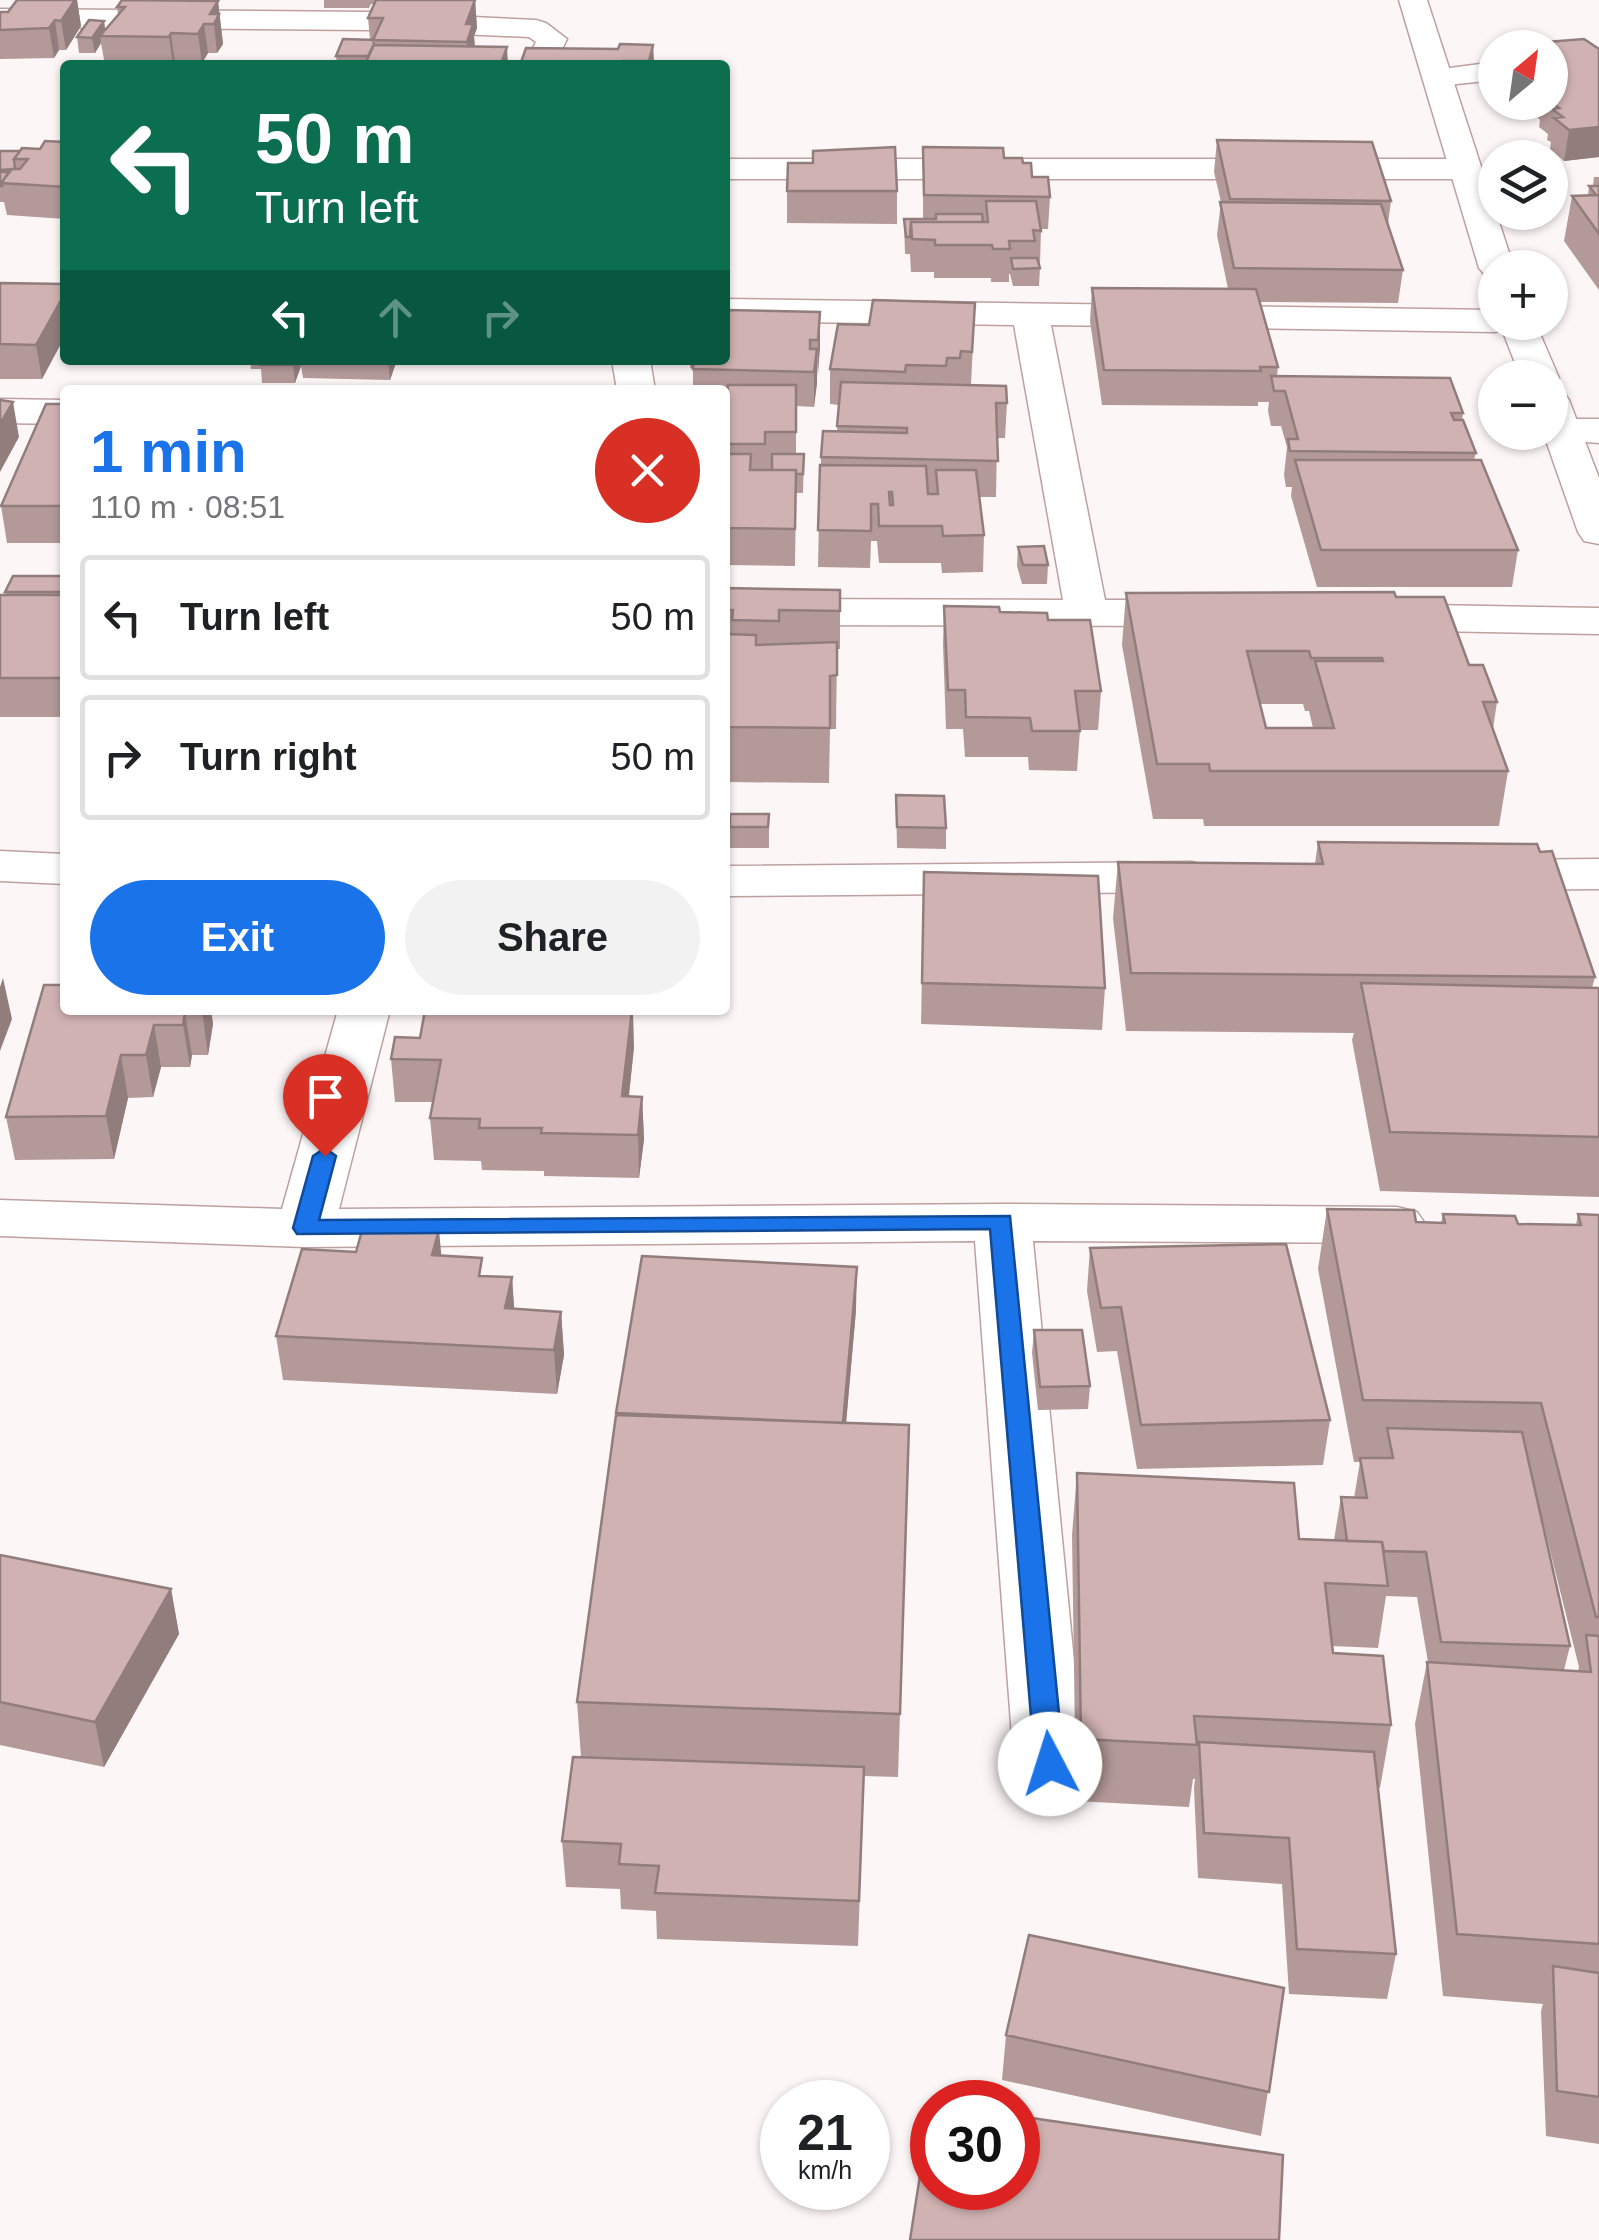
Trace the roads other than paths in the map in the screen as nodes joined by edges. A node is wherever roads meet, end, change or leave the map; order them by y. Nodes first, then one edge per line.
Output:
1 (1414, 0) edge
2 (269, 9) edge
3 (0, 18) edge
4 (560, 60) edge
5 (1478, 73) edge
6 (1438, 77) junction
7 (730, 169) edge
8 (1462, 169) junction
9 (1491, 250) edge
10 (730, 310) edge
11 (1031, 316) junction
12 (1478, 321) edge
13 (0, 412) edge
14 (60, 412) edge
15 (1571, 421) edge
16 (1599, 532) edge
17 (1086, 611) junction
18 (730, 612) edge
19 (1244, 614) edge
20 (1342, 616) edge
21 (1599, 621) edge
22 (0, 866) edge
23 (60, 869) edge
24 (1599, 874) edge
25 (1440, 875) edge
26 (1242, 877) edge
27 (730, 881) edge
28 (363, 1015) edge
29 (0, 1218) edge
30 (1002, 1222) junction
31 (1440, 1226) edge
32 (305, 1228) junction
33 (1050, 1764) dead end

1 - 6 street
2 - 3 street
2 - 4 street
5 - 6 street
6 - 8 street
7 - 8 street
8 - 9 street
10 - 11 street
11 - 12 street
11 - 17 street
13 - 14 street
15 - 16 street
17 - 18 street
17 - 19 street
20 - 21 street
22 - 23 street
24 - 25 street
26 - 27 street
28 - 32 street
29 - 32 street
30 - 31 street
30 - 32 street
30 - 33 street

